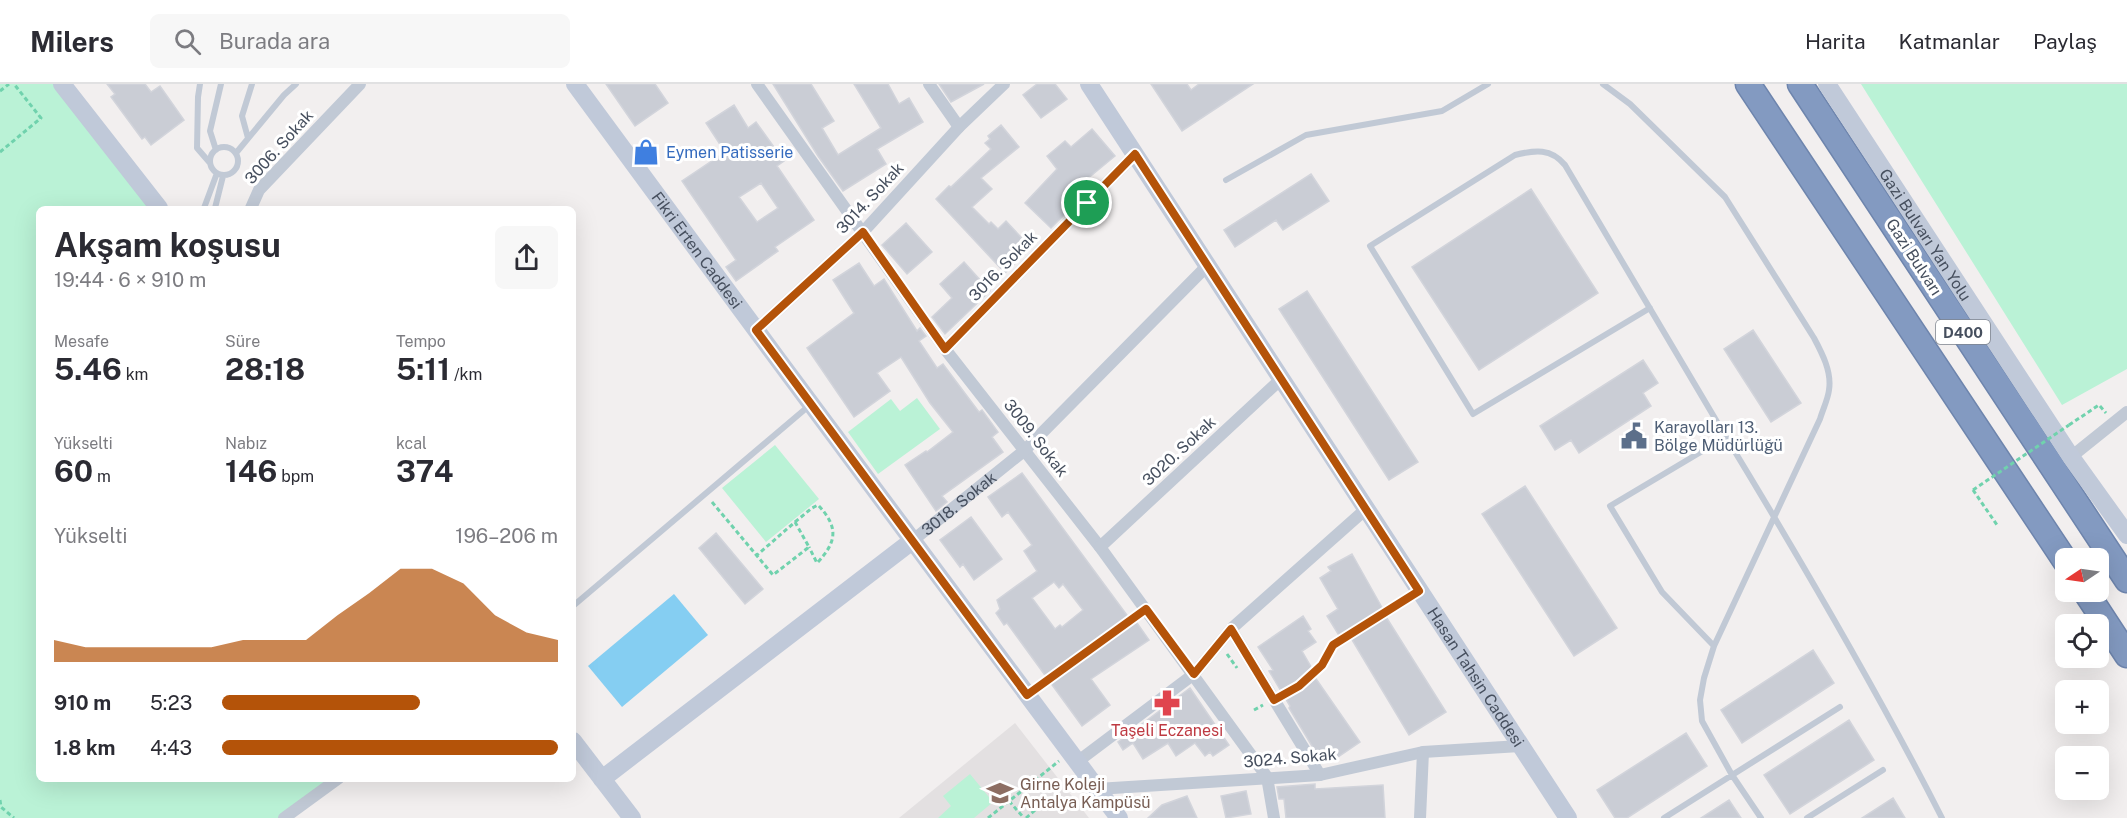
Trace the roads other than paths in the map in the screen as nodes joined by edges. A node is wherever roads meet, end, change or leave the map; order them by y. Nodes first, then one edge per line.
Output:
1 (62, 84) edge
2 (200, 84) edge
3 (221, 84) edge
4 (252, 84) edge
5 (295, 84) edge
6 (360, 84) edge
7 (575, 84) edge
8 (757, 84) edge
9 (929, 84) edge
10 (1004, 84) edge
11 (1089, 84) edge
12 (1488, 84) edge
13 (1603, 84) edge
14 (1748, 84) edge
15 (1800, 84) edge
16 (1827, 84) edge
17 (959, 127) junction
18 (248, 138) junction
19 (216, 150) junction
20 (236, 153) junction
21 (1135, 154) junction
22 (210, 163) junction
23 (220, 174) junction
24 (1226, 180) dead end
25 (157, 206) edge
26 (205, 206) edge
27 (215, 206) edge
28 (252, 206) edge
29 (863, 232) junction
30 (1208, 266) junction
31 (1650, 308) junction
32 (756, 330) junction
33 (945, 349) junction
34 (1281, 379) junction
35 (811, 404) junction
36 (2127, 412) edge
37 (1726, 438) junction
38 (1025, 450) junction
39 (2071, 457) junction
40 (1366, 509) junction
41 (1774, 517) junction
42 (2127, 535) edge
43 (912, 541) junction
44 (1100, 547) junction
45 (2057, 548) edge
46 (2127, 580) edge
47 (2092, 602) edge
48 (576, 603) edge
49 (1231, 629) junction
50 (1714, 646) junction
51 (2127, 655) edge
52 (1194, 674) junction
53 (1840, 707) dead end
54 (576, 745) edge
55 (1520, 746) junction
56 (1423, 752) junction
57 (1073, 757) junction
58 (1883, 770) dead end
59 (1320, 775) junction
60 (1732, 775) junction
61 (1266, 777) junction
62 (602, 779) junction
63 (334, 782) edge
64 (1097, 789) junction
65 (284, 818) edge
66 (632, 818) edge
67 (1119, 818) edge
68 (1274, 818) edge
69 (1420, 818) edge
70 (1568, 818) edge
71 (1664, 818) edge
72 (1761, 818) edge
73 (1807, 818) edge
74 (1942, 818) edge

1 - 25 street
2 - 22 lane
3 - 19 lane
4 - 18 lane
5 - 18 lane
6 - 28 street, 3006. Sokak
7 - 32 street, Fikri Erten Caddesi
8 - 29 street, 3009. Sokak
9 - 17 street
10 - 17 street, 3014. Sokak
11 - 21 street, Hasan Tahsin Caddesi
12 - 24 lane
13 - 41 lane
14 - 45 highway, D400
15 - 46 highway, Gazi Bulvarı / D400
16 - 39 street, Gazi Bulvarı Yan Yolu
17 - 29 street, 3014. Sokak
18 - 20 lane
19 - 20 lane
19 - 22 lane
20 - 23 lane
21 - 30 street, Hasan Tahsin Caddesi
21 - 33 street, 3016. Sokak
22 - 23 lane
23 - 26 lane
23 - 27 lane
29 - 32 street, 3014. Sokak
29 - 33 street, 3009. Sokak
30 - 34 street, Hasan Tahsin Caddesi
30 - 38 street, 3018. Sokak
31 - 31 lane
31 - 37 lane
32 - 35 street, Fikri Erten Caddesi
33 - 38 street, 3009. Sokak
34 - 40 street, Hasan Tahsin Caddesi
34 - 44 street, 3020. Sokak
35 - 43 street, Fikri Erten Caddesi
35 - 48 lane
36 - 39 street
37 - 41 lane
37 - 50 lane
38 - 43 street, 3018. Sokak
38 - 44 street, 3009. Sokak
39 - 42 street, Gazi Bulvarı Yan Yolu
40 - 49 street
40 - 55 street, Hasan Tahsin Caddesi
41 - 50 lane
41 - 74 lane
43 - 57 street, Fikri Erten Caddesi
43 - 62 street, 3018. Sokak
44 - 52 street, 3009. Sokak
47 - 51 highway
49 - 52 street
49 - 59 street
50 - 60 lane
52 - 57 street
52 - 61 street, 3009. Sokak
53 - 60 lane
54 - 62 street
55 - 56 street, 3024. Sokak
55 - 70 street, Hasan Tahsin Caddesi
56 - 59 street, 3024. Sokak
56 - 69 street
57 - 64 street, Fikri Erten Caddesi
58 - 73 lane
59 - 61 street, 3024. Sokak
60 - 71 lane
60 - 72 lane
61 - 64 street, 3024. Sokak
61 - 68 street, 3009. Sokak
62 - 66 street
63 - 65 street
64 - 67 street, Fikri Erten Caddesi

